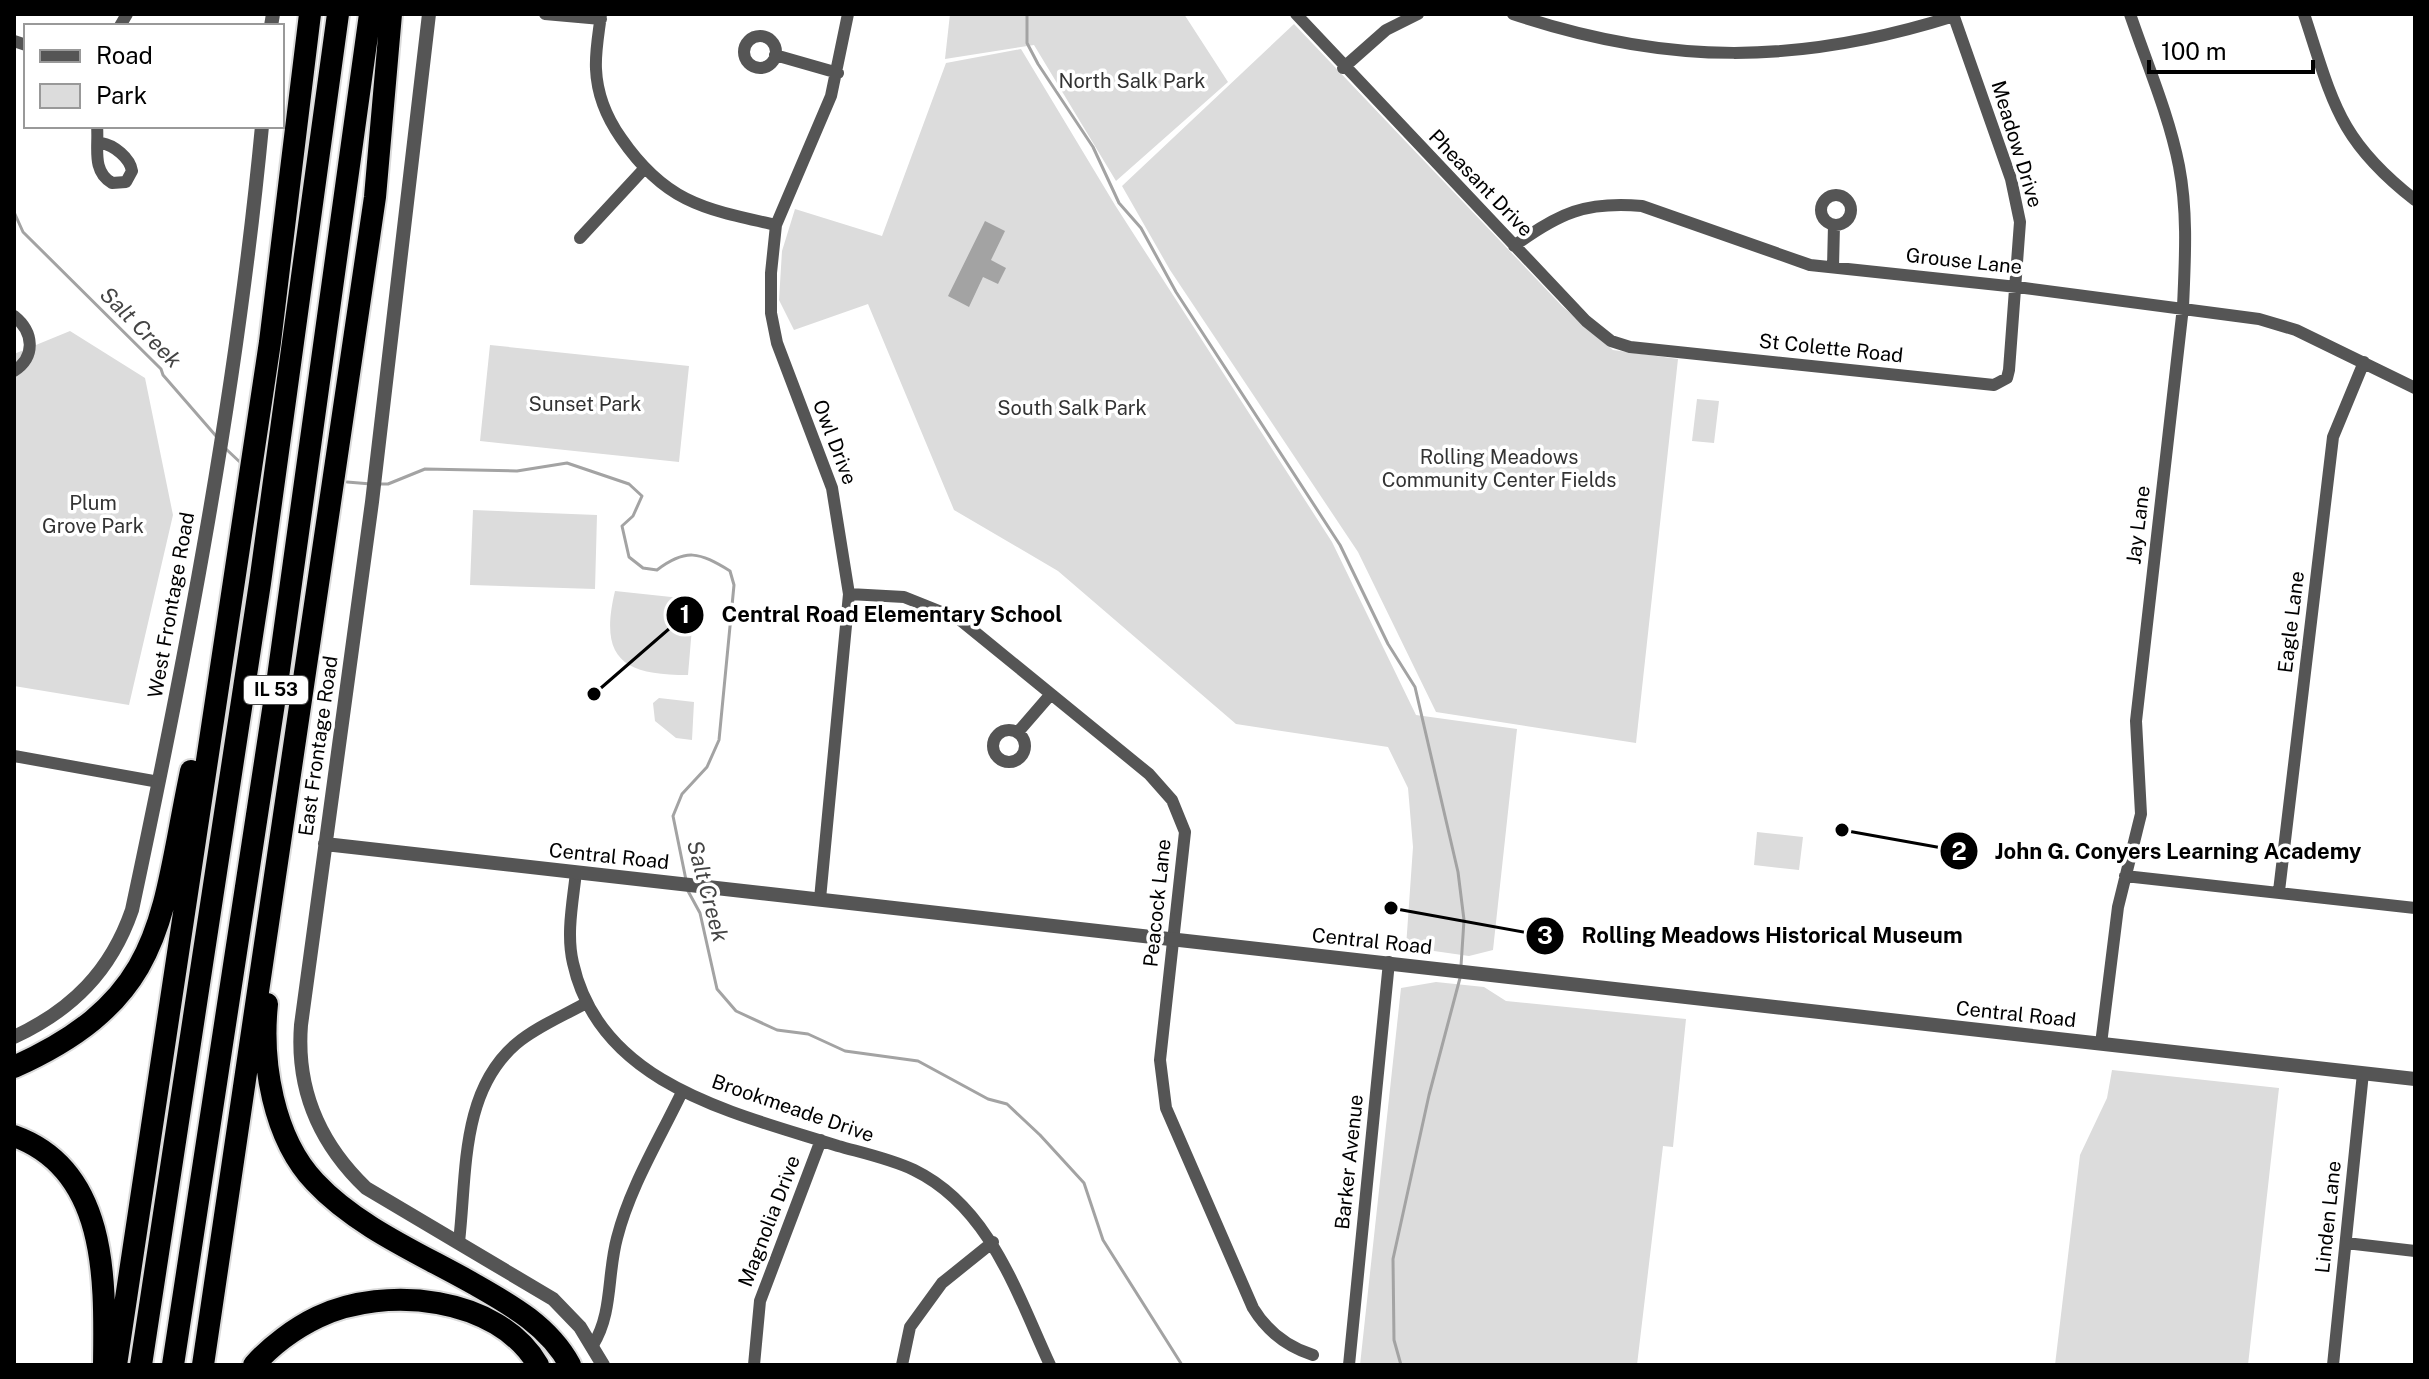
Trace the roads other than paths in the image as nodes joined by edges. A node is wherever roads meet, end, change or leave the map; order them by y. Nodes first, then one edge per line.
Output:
1 (310, 14) edge
2 (338, 14) edge
3 (370, 14) edge
4 (391, 14) edge
5 (429, 14) edge
6 (545, 14) edge
7 (848, 14) edge
8 (1296, 14) edge
9 (1418, 14) edge
10 (1513, 14) edge
11 (2130, 14) edge
12 (2304, 14) edge
13 (1954, 15) edge
14 (601, 17) edge
15 (775, 55) dead end
16 (1343, 68) junction
17 (838, 73) junction
18 (97, 128) edge
19 (262, 128) edge
20 (101, 143) dead end
21 (643, 170) junction
22 (2415, 200) edge
23 (776, 225) junction
24 (1834, 225) dead end
25 (580, 238) dead end
26 (1514, 246) junction
27 (1833, 267) junction
28 (2017, 287) junction
29 (2183, 307) junction
30 (14, 316) edge
31 (1656, 349) joint
32 (2364, 362) junction
33 (14, 371) edge
34 (2001, 383) joint
35 (2415, 388) edge
36 (230, 594) junction
37 (849, 594) junction
38 (1051, 694) junction
39 (1018, 732) dead end
40 (14, 756) edge
41 (159, 782) junction
42 (325, 844) junction
43 (278, 852) junction
44 (576, 872) junction
45 (2125, 876) junction
46 (2279, 891) junction
47 (820, 899) junction
48 (2415, 908) edge
49 (1173, 938) junction
50 (1389, 962) junction
51 (586, 1003) junction
52 (14, 1037) edge
53 (2101, 1044) junction
54 (14, 1067) edge
55 (2363, 1073) junction
56 (2415, 1079) edge
57 (682, 1092) junction
58 (14, 1136) edge
59 (821, 1140) junction
60 (459, 1242) junction
61 (993, 1242) junction
62 (2346, 1243) junction
63 (2415, 1251) edge
64 (593, 1345) junction
65 (1313, 1355) dead end
66 (104, 1365) edge
67 (116, 1365) edge
68 (141, 1365) edge
69 (173, 1365) edge
70 (203, 1365) edge
71 (254, 1365) edge
72 (538, 1365) edge
73 (570, 1365) edge
74 (603, 1365) edge
75 (754, 1365) edge
76 (902, 1365) edge
77 (1050, 1365) edge
78 (1349, 1365) edge
79 (2333, 1365) edge

1 - 36 highway, IL 53
2 - 68 highway, IL 53
3 - 69 highway, IL 53
4 - 43 highway, IL 53
5 - 42 street, East Frontage Road
6 - 14 street
7 - 17 street, Owl Drive
8 - 16 street, Pheasant Drive
9 - 16 street
10 - 13 street
11 - 29 street, Jay Lane
12 - 22 street
13 - 28 street, Meadow Drive
14 - 21 street
15 - 17 street
16 - 26 street, Pheasant Drive
17 - 23 street, Owl Drive
18 - 20 street
19 - 41 street, West Frontage Road
21 - 23 street
21 - 25 street
23 - 37 street, Owl Drive
24 - 27 street
26 - 27 street, Grouse Lane
26 - 31 street, Pheasant Drive
27 - 28 street, Grouse Lane
28 - 29 street, Grouse Lane
28 - 34 street, Meadow Drive
29 - 32 street, Grouse Lane
29 - 45 street, Jay Lane
30 - 33 street
31 - 34 street, St Colette Road
32 - 35 street, Grouse Lane
32 - 46 street, Eagle Lane
36 - 54 highway
36 - 67 highway, IL 53
37 - 38 street, Peacock Lane
37 - 47 street, Owl Drive
38 - 39 street
38 - 49 street, Peacock Lane
40 - 41 street
41 - 52 street, West Frontage Road
42 - 44 street, Central Road
42 - 60 street, East Frontage Road
43 - 70 highway, IL 53
43 - 73 highway
44 - 47 street, Central Road
44 - 51 street, Brookmeade Drive
45 - 46 street
45 - 53 street, Jay Lane
46 - 48 street
47 - 49 street, Central Road
49 - 50 street, Central Road
49 - 65 street, Peacock Lane
50 - 53 street, Central Road
50 - 78 street, Barker Avenue
51 - 57 street, Brookmeade Drive
51 - 60 street
53 - 55 street, Central Road
55 - 56 street, Central Road
55 - 62 street, Linden Lane
57 - 59 street, Brookmeade Drive
57 - 64 street
58 - 66 highway
59 - 61 street, Brookmeade Drive
59 - 75 street, Magnolia Drive
60 - 64 street, East Frontage Road
61 - 76 street
61 - 77 street, Brookmeade Drive
62 - 63 street
62 - 79 street, Linden Lane
64 - 74 street, East Frontage Road
71 - 72 highway

